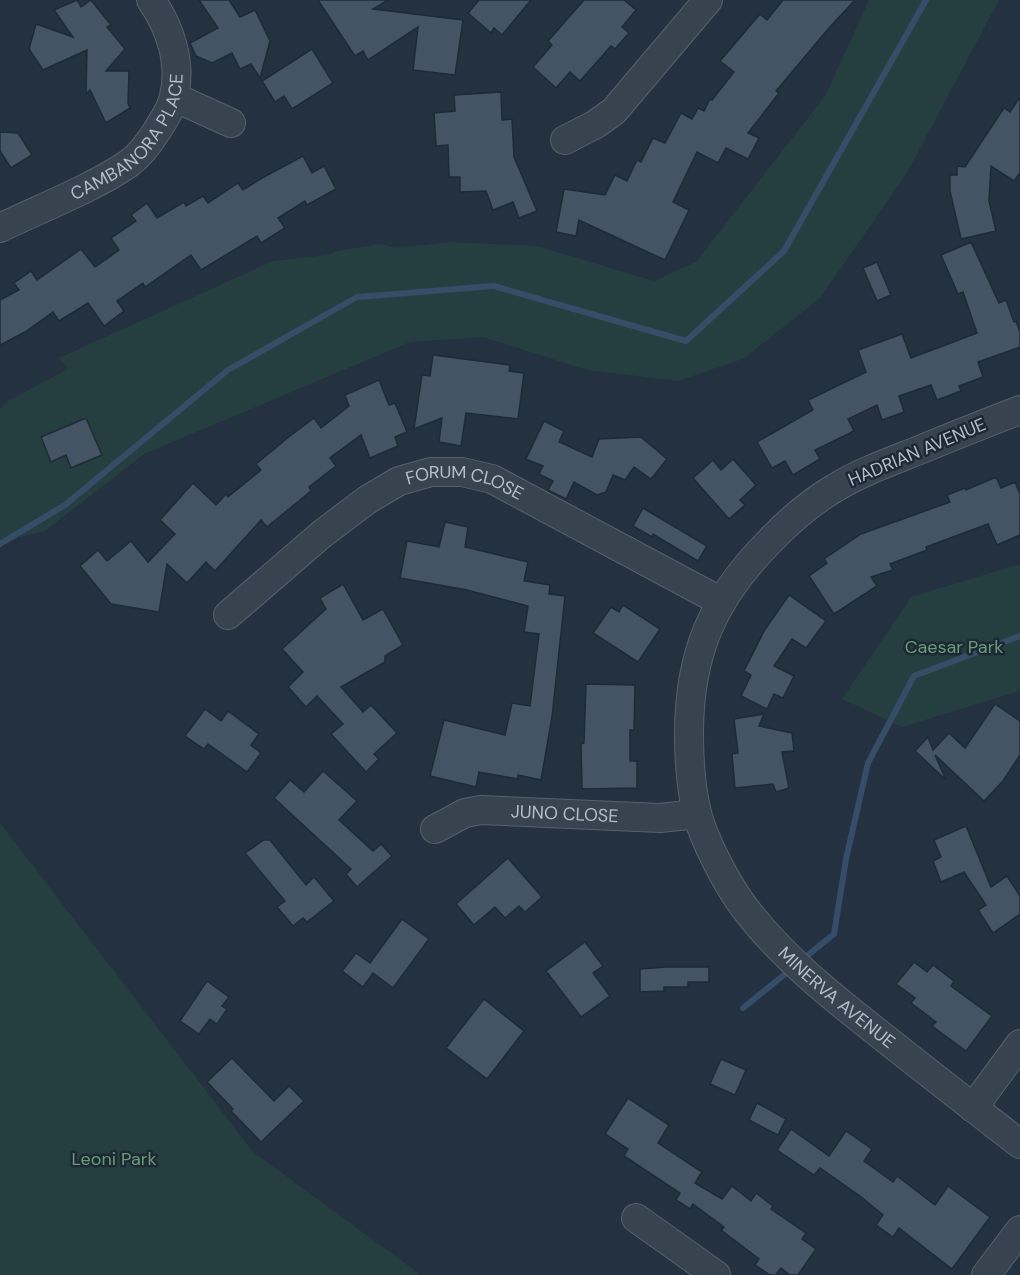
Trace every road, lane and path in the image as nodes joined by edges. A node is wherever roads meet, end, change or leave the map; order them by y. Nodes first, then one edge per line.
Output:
1 (151, 0) edge
2 (708, 0) edge
3 (174, 97) junction
4 (231, 123) dead end
5 (564, 140) dead end
6 (0, 228) edge
7 (1020, 410) edge
8 (720, 600) junction
9 (228, 615) dead end
10 (697, 814) junction
11 (435, 828) dead end
12 (1020, 1044) edge
13 (973, 1108) junction
14 (1020, 1144) edge
15 (636, 1218) dead end
16 (1020, 1230) edge
17 (716, 1275) edge
18 (986, 1275) edge

1 - 3 street, CAMBANORA PLACE
2 - 5 street
3 - 4 street
3 - 6 street, CAMBANORA PLACE
7 - 8 street, HADRIAN AVENUE
8 - 9 street, FORUM CLOSE
8 - 10 street, HADRIAN AVENUE
10 - 11 street, JUNO CLOSE
10 - 13 street, MINERVA AVENUE
12 - 13 street
13 - 14 street, MINERVA AVENUE
15 - 17 street
16 - 18 street

